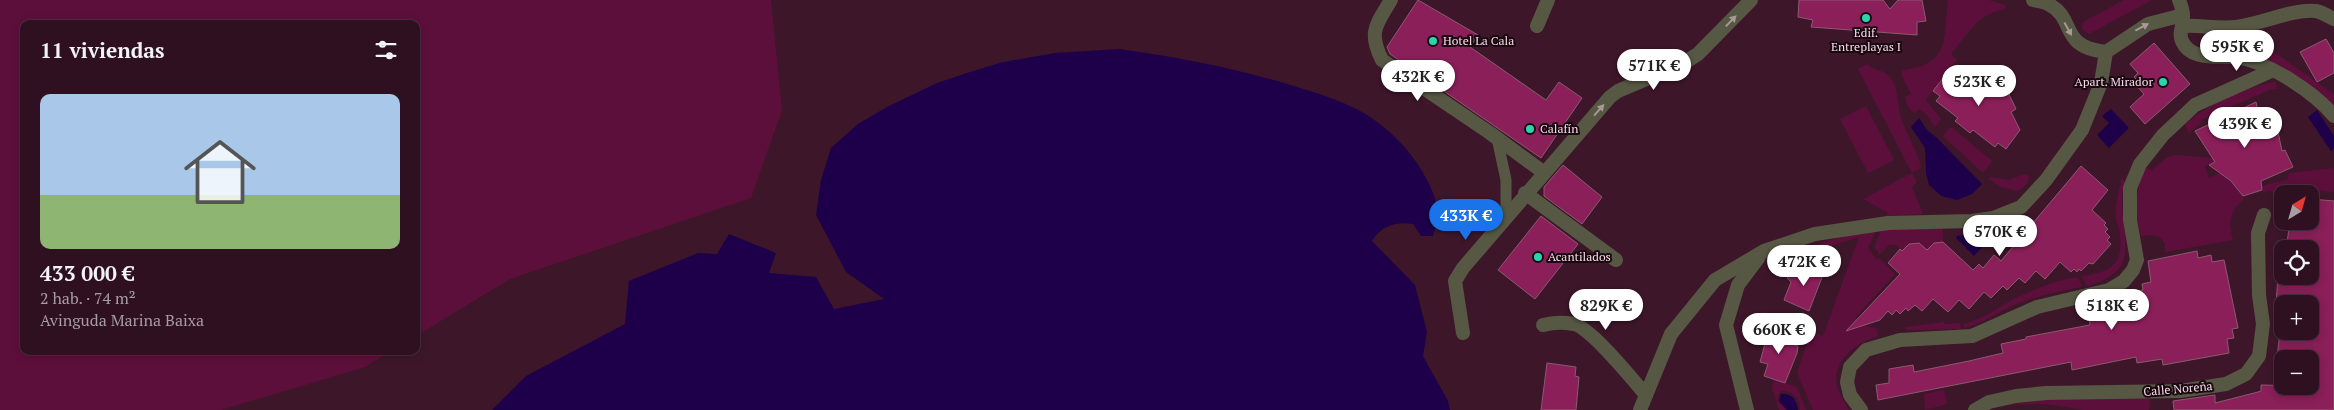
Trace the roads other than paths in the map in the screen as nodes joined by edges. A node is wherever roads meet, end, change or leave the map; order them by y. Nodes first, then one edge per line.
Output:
1 (1391, 0) edge
2 (1548, 0) edge
3 (1750, 0) edge
4 (2033, 0) edge
5 (2180, 0) edge
6 (2334, 19) edge
7 (2183, 21) junction
8 (1537, 26) dead end
9 (2106, 52) junction
10 (2271, 71) junction
11 (2334, 116) edge
12 (1497, 138) junction
13 (1543, 172) junction
14 (1525, 193) junction
15 (2264, 215) dead end
16 (1506, 216) junction
17 (1764, 251) junction
18 (1616, 260) dead end
19 (1543, 325) dead end
20 (1463, 334) dead end
21 (1646, 395) junction
22 (1640, 410) edge
23 (1747, 410) edge
24 (1861, 410) edge
25 (1975, 410) edge

1 - 12 street
2 - 8 street
13 -> 3 street
4 -> 9 street
5 - 7 street
6 - 7 street
9 -> 7 street
7 - 10 street
9 - 17 street
10 - 11 street
10 - 24 street
12 - 13 street
12 - 16 street
13 - 14 street
14 - 16 street
14 - 18 street
15 - 25 street, Calle Noreña
16 - 20 street
17 - 21 street
17 - 23 street
19 - 21 street
21 - 22 street

